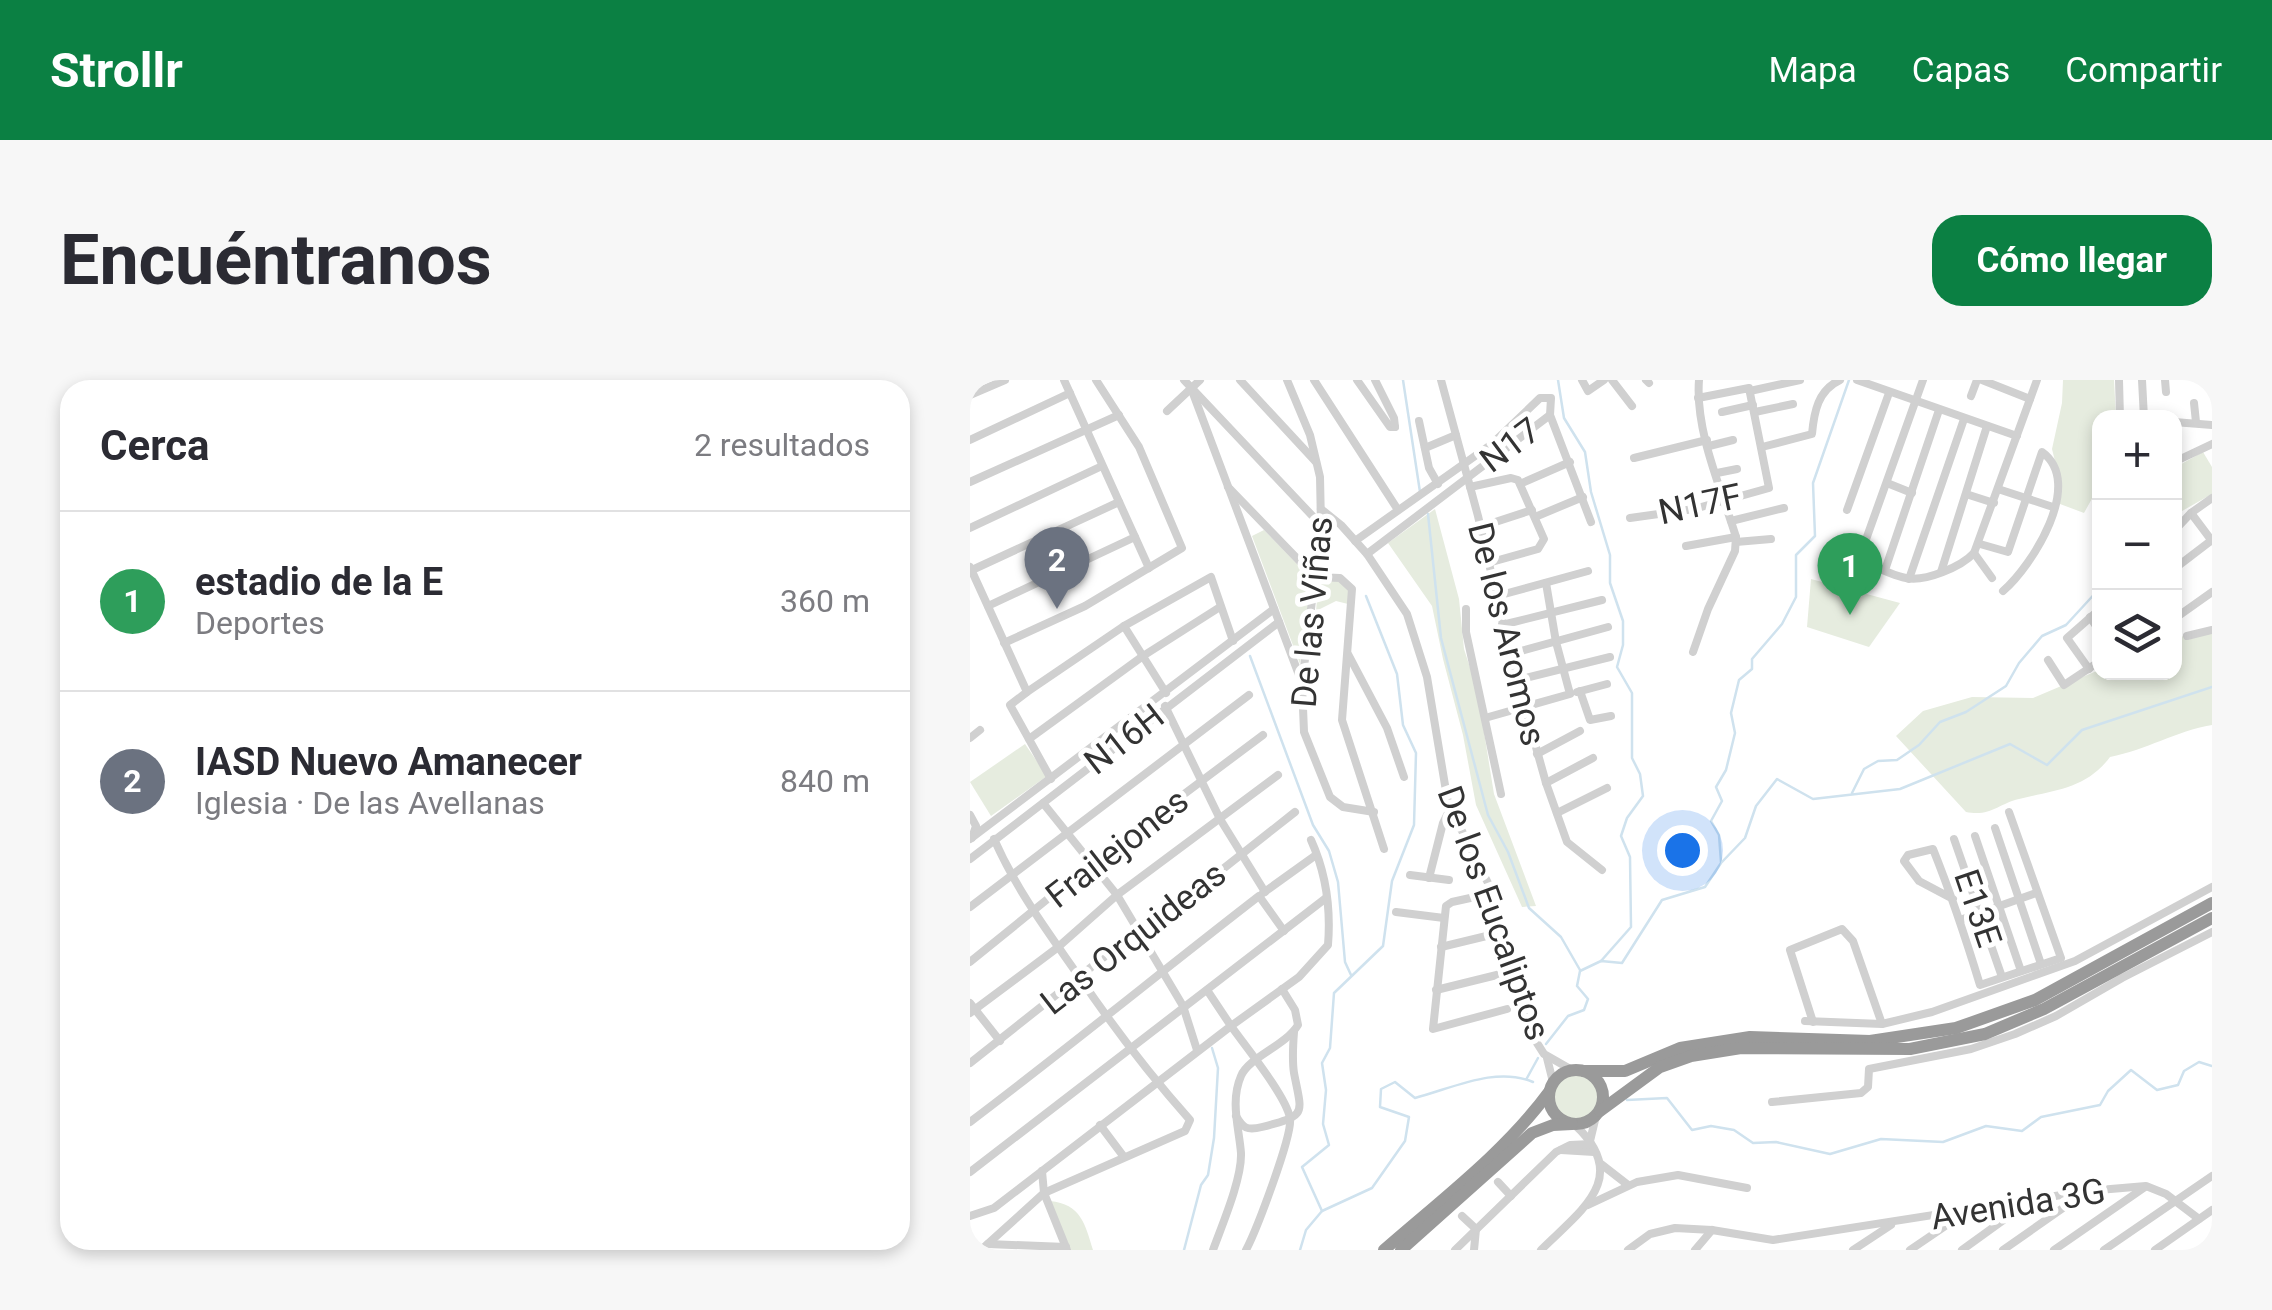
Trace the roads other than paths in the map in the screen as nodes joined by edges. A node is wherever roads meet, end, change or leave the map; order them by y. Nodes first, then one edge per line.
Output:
1 (1005, 380) edge
2 (1064, 380) edge
3 (1096, 380) edge
4 (1184, 380) edge
5 (1200, 380) edge
6 (1240, 380) edge
7 (1287, 380) edge
8 (1314, 380) edge
9 (1357, 380) edge
10 (1375, 380) edge
11 (1441, 380) edge
12 (1582, 380) edge
13 (1604, 380) edge
14 (1612, 380) edge
15 (1700, 380) edge
16 (1730, 380) edge
17 (1800, 380) edge
18 (1840, 380) edge
19 (1858, 380) edge
20 (1923, 380) edge
21 (1979, 380) edge
22 (2036, 380) edge
23 (2119, 380) edge
24 (2142, 380) edge
25 (2165, 380) edge
26 (1868, 382) edge
27 (1765, 384) edge
28 (1191, 388) junction
29 (1749, 390) junction
30 (1731, 391) junction
31 (2166, 392) dead end
32 (1070, 393) junction
33 (1889, 393) junction
34 (970, 395) edge
35 (1971, 396) dead end
36 (1698, 398) junction
37 (2030, 399) junction
38 (1915, 402) junction
39 (2194, 403) dead end
40 (1793, 404) dead end
41 (1632, 406) dead end
42 (1754, 408) junction
43 (1939, 410) junction
44 (2120, 410) edge
45 (2144, 410) edge
46 (1166, 411) dead end
47 (1722, 412) dead end
48 (1119, 415) junction
49 (1550, 415) junction
50 (1964, 419) junction
51 (1419, 421) dead end
52 (2182, 422) edge
53 (2196, 422) junction
54 (2212, 425) edge
55 (1987, 426) junction
56 (1086, 430) junction
57 (1456, 435) junction
58 (2018, 436) junction
59 (970, 440) edge
60 (1733, 440) dead end
61 (1708, 443) junction
62 (2212, 444) edge
63 (1425, 448) junction
64 (1762, 448) junction
65 (1634, 458) dead end
66 (2182, 458) edge
67 (1463, 461) junction
68 (1570, 462) junction
69 (1319, 465) junction
70 (1102, 466) junction
71 (1736, 469) dead end
72 (1717, 473) junction
73 (1467, 476) junction
74 (970, 482) edge
75 (1438, 484) junction
76 (1520, 484) junction
77 (1887, 484) junction
78 (1228, 487) junction
79 (1470, 487) junction
80 (1998, 489) junction
81 (1912, 493) junction
82 (1966, 494) junction
83 (1584, 497) junction
84 (2024, 498) junction
85 (2212, 498) edge
86 (1724, 499) junction
87 (1119, 502) junction
88 (1994, 502) junction
89 (2053, 507) junction
90 (1784, 508) dead end
91 (1321, 509) junction
92 (1398, 510) junction
93 (1847, 510) dead end
94 (2191, 513) junction
95 (1534, 514) junction
96 (1630, 518) dead end
97 (1731, 521) junction
98 (1591, 522) dead end
99 (2182, 523) edge
100 (1321, 526) junction
101 (1480, 527) junction
102 (970, 528) edge
103 (1134, 537) junction
104 (1771, 539) dead end
105 (1736, 540) junction
106 (1355, 541) junction
107 (2212, 541) edge
108 (1686, 546) dead end
109 (1977, 548) junction
110 (1366, 554) junction
111 (2182, 562) edge
112 (1488, 564) junction
113 (971, 568) edge
114 (1149, 568) junction
115 (1885, 570) junction
116 (1588, 571) dead end
117 (1941, 572) junction
118 (1315, 577) junction
119 (1992, 578) dead end
120 (1909, 579) junction
121 (1546, 583) junction
122 (2002, 590) dead end
123 (2212, 592) edge
124 (1496, 596) junction
125 (1602, 600) dead end
126 (988, 606) junction
127 (1220, 606) junction
128 (1274, 609) junction
129 (1466, 610) dead end
130 (1554, 613) junction
131 (2182, 613) edge
132 (2090, 617) joint
133 (2092, 620) edge
134 (1279, 622) junction
135 (1502, 625) junction
136 (1124, 626) junction
137 (1608, 628) dead end
138 (2212, 630) edge
139 (2187, 636) dead end
140 (1234, 641) junction
141 (1004, 642) junction
142 (1556, 642) junction
143 (1693, 652) dead end
144 (1348, 654) junction
145 (1510, 654) junction
146 (1143, 656) junction
147 (1610, 657) dead end
148 (2048, 660) dead end
149 (1562, 667) junction
150 (2092, 667) edge
151 (2089, 669) junction
152 (1516, 680) junction
153 (1302, 684) junction
154 (1607, 684) dead end
155 (1027, 692) junction
156 (1166, 693) junction
157 (1574, 693) junction
158 (1249, 695) dead end
159 (1165, 706) junction
160 (1524, 709) junction
161 (1611, 716) dead end
162 (1484, 718) junction
163 (980, 730) dead end
164 (1580, 731) dead end
165 (1264, 735) dead end
166 (970, 738) edge
167 (1028, 739) junction
168 (1185, 745) junction
169 (1537, 754) junction
170 (1593, 758) dead end
171 (1278, 774) dead end
172 (1404, 776) dead end
173 (1051, 778) junction
174 (1202, 782) junction
175 (1546, 783) junction
176 (1606, 788) dead end
177 (1501, 794) dead end
178 (1043, 803) junction
179 (1450, 809) junction
180 (1295, 812) dead end
181 (1374, 812) junction
182 (2009, 812) dead end
183 (1557, 813) junction
184 (970, 815) edge
185 (1220, 819) junction
186 (1995, 828) dead end
187 (1068, 833) junction
188 (1975, 836) dead end
189 (971, 839) edge
190 (994, 839) junction
191 (1954, 839) dead end
192 (1311, 840) dead end
193 (1384, 849) dead end
194 (1241, 854) junction
195 (1316, 856) junction
196 (970, 858) edge
197 (1092, 863) junction
198 (1602, 870) dead end
199 (1410, 875) dead end
200 (1010, 876) junction
201 (1429, 878) junction
202 (1449, 880) dead end
203 (2212, 887) edge
204 (1493, 893) junction
205 (2036, 893) junction
206 (1262, 894) junction
207 (1117, 895) junction
208 (1326, 898) junction
209 (2019, 899) junction
210 (1953, 900) junction
211 (2212, 903) edge
212 (1999, 906) junction
213 (970, 907) edge
214 (1396, 912) dead end
215 (1032, 913) junction
216 (1980, 913) junction
217 (1444, 918) junction
218 (2212, 918) edge
219 (1960, 920) junction
220 (1137, 931) junction
221 (1284, 931) junction
222 (1503, 932) junction
223 (2212, 932) edge
224 (1440, 947) junction
225 (1057, 948) junction
226 (970, 962) edge
227 (2041, 964) junction
228 (1512, 971) junction
229 (1160, 972) junction
230 (2021, 974) junction
231 (2002, 977) junction
232 (1080, 978) junction
233 (1282, 989) junction
234 (1207, 990) junction
235 (1436, 990) junction
236 (1183, 1006) junction
237 (972, 1008) edge
238 (1507, 1009) dead end
239 (1106, 1019) junction
240 (1882, 1024) junction
241 (1232, 1026) junction
242 (1294, 1032) junction
243 (1000, 1040) junction
244 (1197, 1050) junction
245 (1130, 1051) junction
246 (1544, 1054) junction
247 (1256, 1062) junction
248 (970, 1063) edge
249 (1578, 1070) junction
250 (1156, 1082) junction
251 (1551, 1087) junction
252 (1772, 1102) dead end
253 (1598, 1114) junction
254 (1236, 1116) junction
255 (1290, 1120) junction
256 (970, 1122) edge
257 (1574, 1124) junction
258 (1100, 1125) junction
259 (1592, 1146) junction
260 (1124, 1158) junction
261 (1599, 1162) junction
262 (1042, 1171) junction
263 (970, 1172) edge
264 (2212, 1176) edge
265 (1498, 1182) dead end
266 (1628, 1185) junction
267 (2146, 1186) junction
268 (1746, 1188) dead end
269 (2087, 1191) junction
270 (1044, 1193) junction
271 (1511, 1196) junction
272 (2030, 1201) junction
273 (2176, 1202) junction
274 (1588, 1204) junction
275 (2212, 1210) edge
276 (1964, 1213) junction
277 (970, 1216) edge
278 (1462, 1216) dead end
279 (2198, 1220) junction
280 (1896, 1222) junction
281 (1476, 1229) junction
282 (1712, 1230) junction
283 (1773, 1240) junction
284 (984, 1247) edge
285 (1066, 1249) edge
286 (1213, 1250) edge
287 (1246, 1250) edge
288 (1384, 1250) edge
289 (1400, 1250) edge
290 (1454, 1250) edge
291 (1474, 1250) edge
292 (1541, 1250) edge
293 (1628, 1250) edge
294 (1694, 1250) edge
295 (1765, 1250) edge
296 (1852, 1250) edge
297 (1910, 1250) edge
298 (1962, 1250) edge
299 (2004, 1250) edge
300 (2054, 1250) edge
301 (2104, 1250) edge
302 (2155, 1250) edge

1 - 34 street
2 - 32 street
3 - 48 street
4 - 28 street
5 - 28 street
6 - 69 street
7 - 69 street, De las Viñas
8 - 92 street
9 - 10 street
11 - 57 street, De los Aromos
12 - 13 street
14 - 41 street
15 - 36 street
16 - 30 street
17 - 27 street
18 - 64 street
19 - 26 street
20 - 38 street
21 - 35 street
21 - 37 street
22 - 37 street
23 - 44 street
24 - 45 street
25 - 31 street
26 - 33 street
27 - 29 street
28 - 46 street
28 - 78 street
28 - 100 street
29 - 30 street
29 - 42 street
30 - 36 street
32 - 56 street
32 - 59 street
33 - 38 street
33 - 93 street
36 - 61 street
37 - 58 street
38 - 43 street
38 - 77 street
39 - 53 street
40 - 42 street
42 - 47 street
42 - 64 street
43 - 50 street
43 - 81 street
48 - 56 street
48 - 114 street
49 - 67 street, N17
49 - 68 street
49 - 73 street, N17
50 - 55 street
50 - 120 street
51 - 63 street
52 - 53 street
53 - 54 street
55 - 58 street
55 - 82 street
56 - 70 street
56 - 74 street
57 - 63 street
57 - 67 street, De los Aromos
58 - 80 street
60 - 61 street
61 - 65 street
61 - 72 street
62 - 66 street
63 - 75 street
64 - 86 street, N17F
67 - 73 street, De los Aromos
67 - 75 street
68 - 76 street
68 - 83 street
69 - 91 street, De las Viñas
70 - 87 street
70 - 102 street
71 - 72 street
72 - 86 street
73 - 79 street, De los Aromos
73 - 110 street, N17
75 - 92 street
76 - 79 street
76 - 95 street
77 - 81 street
77 - 115 street
78 - 118 street
78 - 128 street
79 - 101 street, De los Aromos
80 - 84 street
80 - 88 street
81 - 115 street
82 - 88 street
82 - 117 street
83 - 95 street
83 - 98 street
84 - 89 street
84 - 89 street
84 - 109 street
85 - 94 street
86 - 96 street, N17F
86 - 97 street
87 - 103 street
87 - 113 street
88 - 109 street
89 - 122 street
90 - 97 street
91 - 100 street, De las Viñas
91 - 106 street, De los Eucaliptos
92 - 106 street
94 - 99 street
94 - 107 street
95 - 101 street
95 - 112 street
97 - 105 street
100 - 118 street, De las Viñas
101 - 112 street, De los Aromos
103 - 114 street
103 - 126 street
104 - 105 street
105 - 108 street
105 - 143 street
106 - 110 street, De los Eucaliptos
107 - 111 street
109 - 117 street
109 - 119 street
110 - 179 street, De los Eucaliptos
112 - 124 street, De los Aromos
113 - 126 street
114 - 141 street
115 - 120 street
116 - 121 street
117 - 120 street
118 - 144 street
118 - 153 street, De las Viñas
121 - 124 street
121 - 130 street
123 - 131 street
124 - 135 street, De los Aromos
125 - 130 street
126 - 141 street
127 - 136 street
127 - 140 street
127 - 146 street
128 - 134 street
128 - 140 street
129 - 162 street
130 - 135 street
130 - 142 street
132 - 133 street
132 - 151 street
134 - 153 street
134 - 159 street, N16H
135 - 145 street, De los Aromos
136 - 146 street
136 - 155 street
137 - 142 street
138 - 139 street
140 - 156 street
141 - 155 street
142 - 145 street
142 - 149 street
144 - 172 street
144 - 181 street
145 - 152 street, De los Aromos
146 - 156 street
146 - 167 street
147 - 149 street
148 - 151 street
149 - 152 street
149 - 157 street
150 - 151 street
152 - 160 street, De los Aromos
153 - 181 street, De las Viñas
154 - 157 street
155 - 167 street
156 - 173 street
157 - 160 street
157 - 161 street
158 - 168 street
159 - 168 street
159 - 178 street, N16H
160 - 162 street
160 - 169 street, De los Aromos
162 - 177 street
163 - 166 street
164 - 169 street
165 - 174 street, Frailejones
167 - 173 street
168 - 174 street
168 - 187 street
169 - 175 street, De los Aromos
170 - 175 street
171 - 185 street
173 - 189 street
174 - 185 street
174 - 197 street, Frailejones
175 - 183 street, De los Aromos
176 - 183 street
178 - 187 street
178 - 190 street, N16H
179 - 201 street
179 - 204 street, De los Eucaliptos
180 - 194 street, Las Orquideas
181 - 193 street
182 - 205 street
183 - 198 street, De los Aromos
184 - 189 street
185 - 194 street
185 - 207 street
186 - 209 street
187 - 197 street
187 - 200 street
188 - 212 street
190 - 196 street, N16H
190 - 200 street
191 - 216 street, E13E
192 - 195 street
194 - 206 street
194 - 220 street, Las Orquideas
195 - 206 street
195 - 208 street
197 - 207 street
197 - 215 street, Frailejones
199 - 201 street
200 - 213 street
200 - 215 street
201 - 202 street
203 - 230 street
204 - 217 street
204 - 222 street, De los Eucaliptos
205 - 209 street
205 - 227 street
206 - 221 street
206 - 229 street
207 - 220 street
207 - 225 street
208 - 221 street
208 - 233 street
209 - 212 street
209 - 227 street
210 - 210 street
210 - 219 street
211 - 249 highway
212 - 216 street
212 - 230 street
214 - 217 street
215 - 225 street
215 - 226 street, Frailejones
216 - 219 street
216 - 231 street, E13E
217 - 224 street
218 - 253 highway
219 - 231 street
220 - 229 street
220 - 232 street, Las Orquideas
221 - 234 street
222 - 224 street
222 - 228 street, De los Eucaliptos
223 - 252 street
224 - 235 street
225 - 232 street
225 - 237 street
227 - 230 street
228 - 235 street
228 - 246 street, De los Eucaliptos
229 - 236 street
229 - 239 street
230 - 231 street
230 - 240 street
232 - 239 street
232 - 243 street, Las Orquideas
233 - 241 street
233 - 242 street
234 - 236 street
234 - 241 street
235 - 238 street
236 - 244 street
236 - 245 street
237 - 243 street
239 - 245 street
239 - 256 street
240 - 240 street
241 - 244 street
241 - 247 street
242 - 247 street
242 - 255 street
243 - 248 street, Las Orquideas
244 - 250 street
245 - 250 street
245 - 263 street
246 - 249 street, De los Eucaliptos
246 - 251 street, De los Eucaliptos
247 - 254 street
247 - 255 street
249 - 251 highway
249 - 253 highway
250 - 258 street
250 - 260 street
251 - 257 highway
251 - 288 highway
253 - 257 highway
253 - 259 street
254 - 255 street
254 - 286 street
255 - 287 street
257 - 259 street
257 - 289 highway
258 - 260 street
258 - 262 street
259 - 261 street
259 - 271 street
260 - 270 street
261 - 266 street
261 - 274 street
262 - 270 street
262 - 277 street
264 - 273 street
265 - 271 street
266 - 268 street
266 - 274 street
267 - 269 street, Avenida 3G
267 - 273 street, Avenida 3G
267 - 300 street
269 - 272 street, Avenida 3G
269 - 299 street
270 - 284 street
270 - 285 street
271 - 281 street
272 - 276 street, Avenida 3G
272 - 298 street
273 - 279 street, Avenida 3G
273 - 301 street
274 - 292 street
275 - 279 street
276 - 280 street, Avenida 3G
276 - 297 street
278 - 281 street
279 - 302 street
280 - 283 street, Avenida 3G
280 - 296 street
281 - 290 street
281 - 291 street
282 - 283 street, Avenida 3G
282 - 293 street, Avenida 3G
282 - 294 street
283 - 295 street
284 - 285 street

